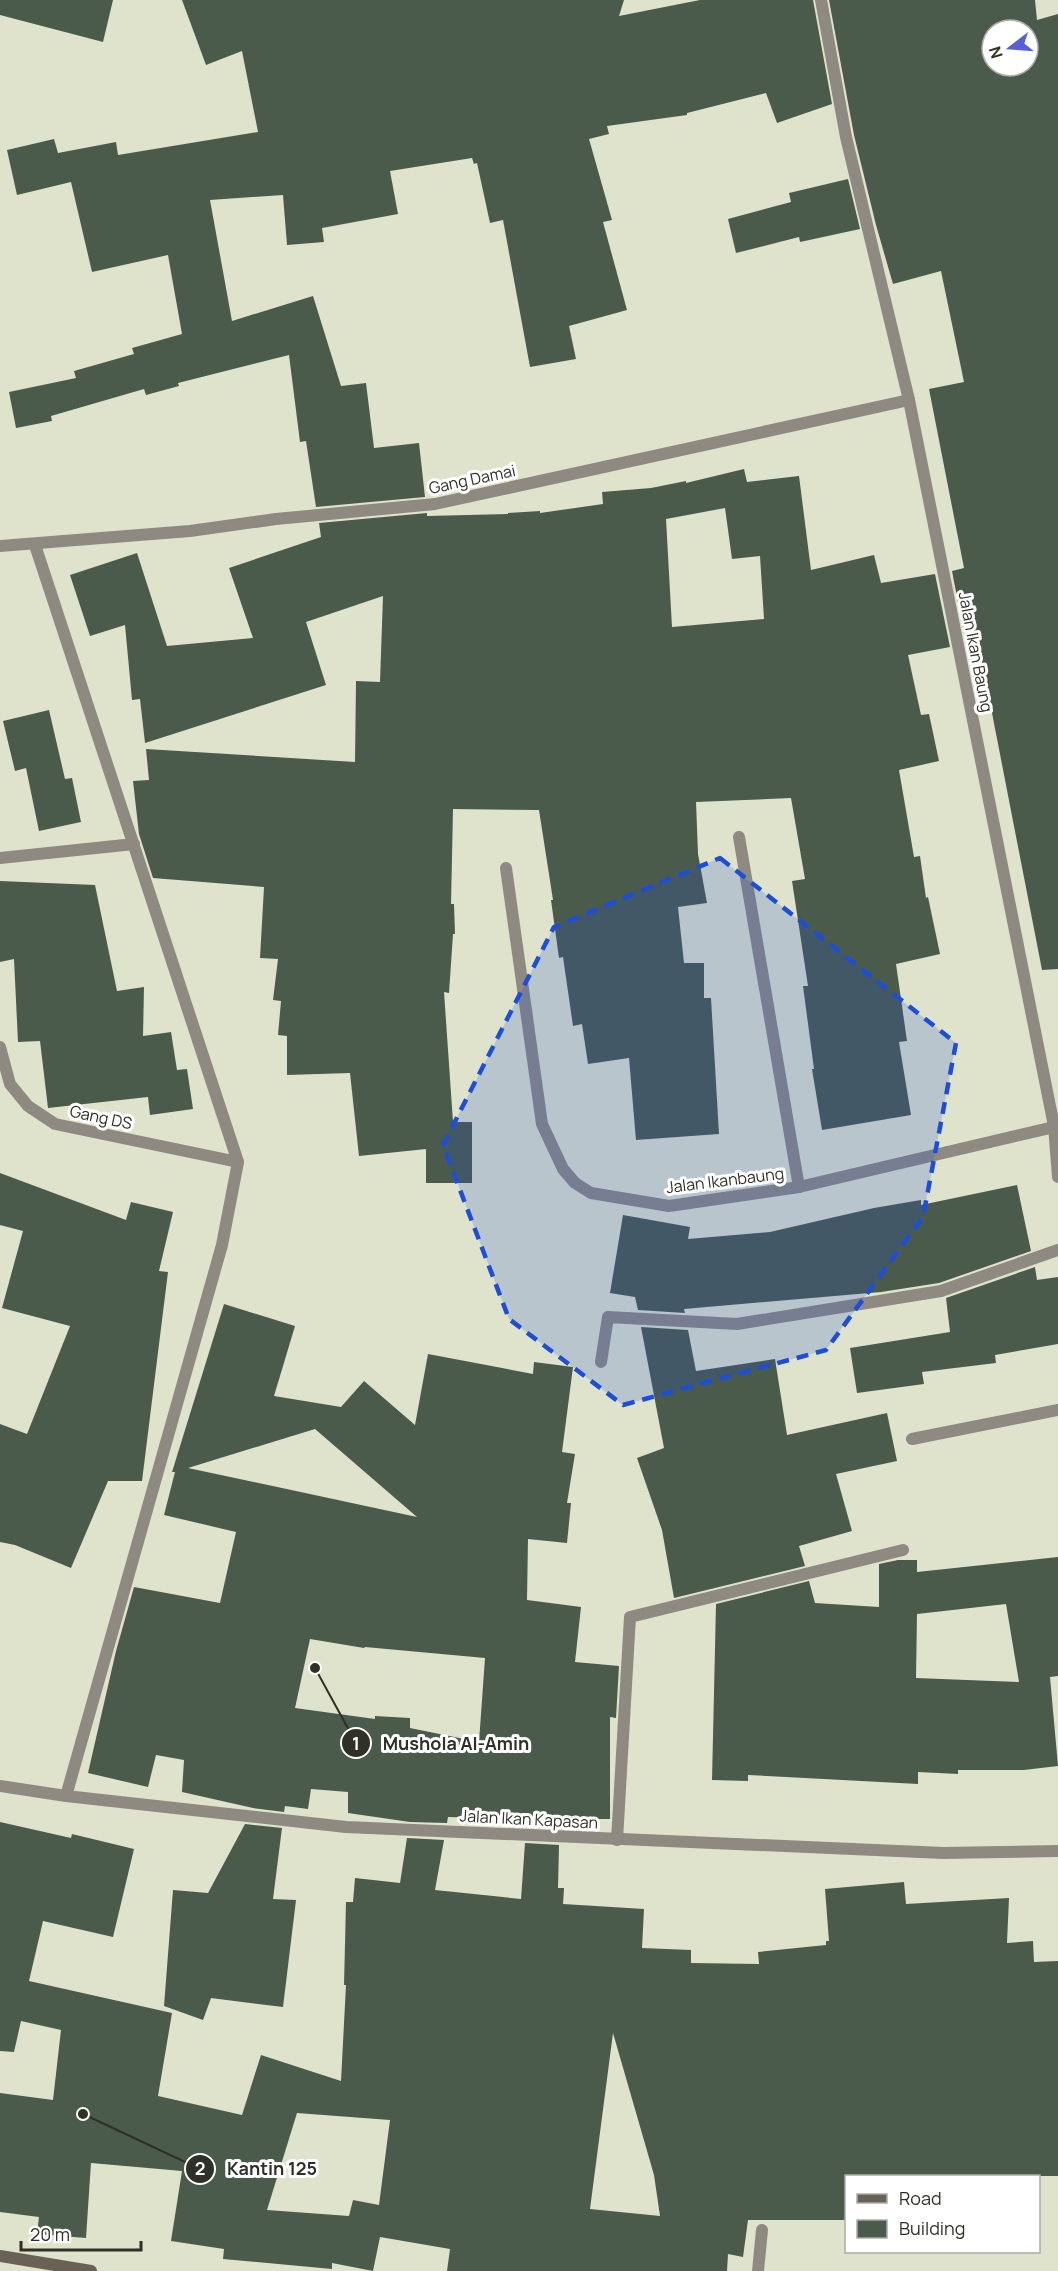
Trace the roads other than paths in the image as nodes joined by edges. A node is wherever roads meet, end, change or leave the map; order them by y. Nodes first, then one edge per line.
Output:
1 (821, 0) edge
2 (909, 400) junction
3 (34, 545) junction
4 (0, 546) edge
5 (739, 837) dead end
6 (134, 844) junction
7 (0, 858) edge
8 (506, 868) dead end
9 (0, 1047) edge
10 (1056, 1126) edge
11 (238, 1162) junction
12 (1058, 1177) edge
13 (799, 1187) junction
14 (1058, 1250) edge
15 (601, 1362) dead end
16 (1058, 1410) edge
17 (912, 1439) dead end
18 (903, 1550) dead end
19 (0, 1786) edge
20 (66, 1796) junction
21 (617, 1840) junction
22 (1058, 1851) edge
23 (762, 2230) dead end
24 (0, 2256) edge
25 (92, 2271) edge
26 (758, 2271) edge

1 - 2 street, Jalan Ikan Baung
2 - 3 street, Gang Damai
2 - 10 street, Jalan Ikan Baung
3 - 4 street
3 - 6 street
5 - 13 street
6 - 7 street
6 - 11 street
8 - 13 street, Jalan Ikanbaung
9 - 11 street, Gang DS
10 - 12 street, Jalan Ikan Baung
10 - 13 street, Jalan Ikanbaung
11 - 20 street
14 - 15 street
16 - 17 street
18 - 21 street
19 - 20 street, Jalan Ikan Kapasan
20 - 21 street, Jalan Ikan Kapasan
21 - 22 street, Jalan Ikan Kapasan
23 - 26 street
24 - 25 main road

